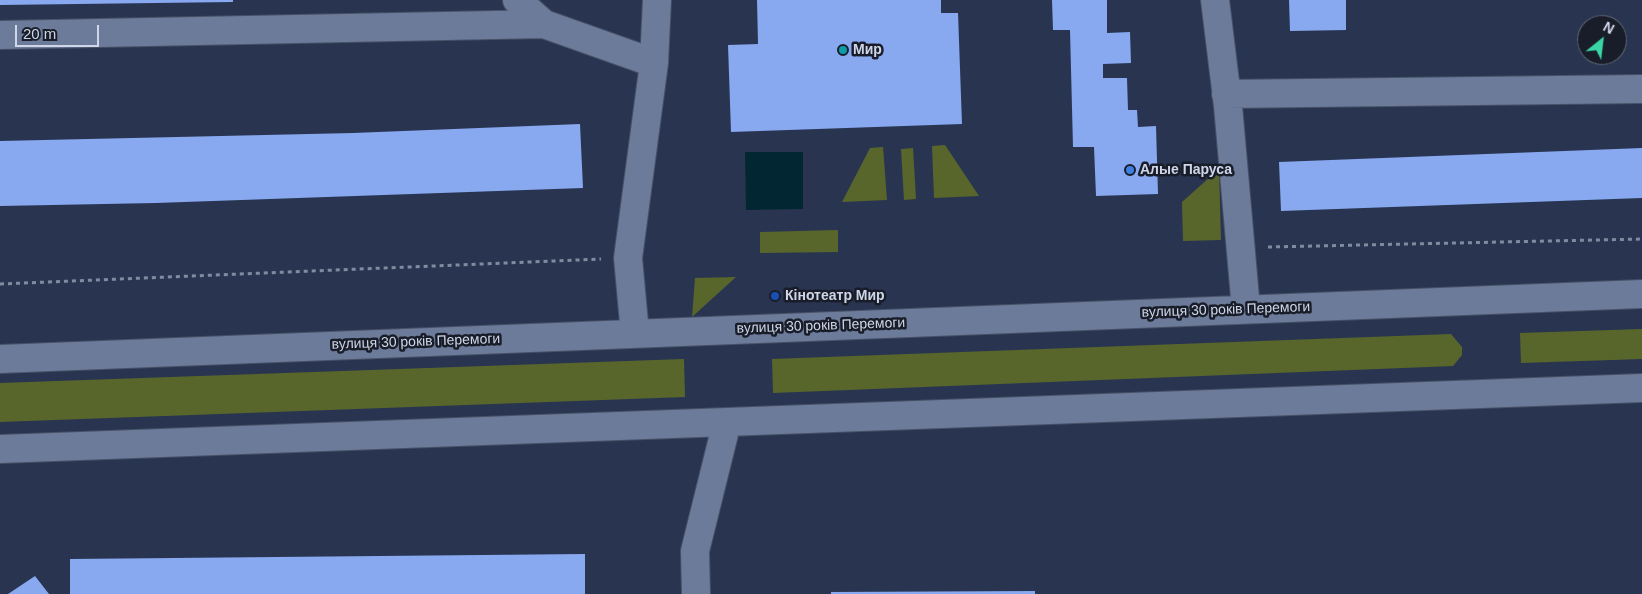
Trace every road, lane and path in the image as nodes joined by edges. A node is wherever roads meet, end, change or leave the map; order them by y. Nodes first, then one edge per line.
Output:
1 (517, 0) edge
2 (657, 0) edge
3 (1215, 0) edge
4 (544, 24) junction
5 (0, 36) edge
6 (654, 62) junction
7 (1642, 89) edge
8 (1226, 94) junction
9 (1642, 239) edge
10 (1264, 247) dead end
11 (628, 258) junction
12 (0, 284) edge
13 (1642, 294) edge
14 (1246, 309) junction
15 (636, 334) junction
16 (0, 359) edge
17 (1642, 388) edge
18 (727, 422) junction
19 (0, 450) edge
20 (696, 594) edge

1 - 4 street
2 - 6 street
3 - 8 street
4 - 5 street
4 - 6 street
6 - 11 street
7 - 8 street
8 - 14 street
9 - 10 path
11 - 12 path
11 - 15 street
13 - 14 street, вулиця 30 років Перемоги
14 - 15 street, вулиця 30 років Перемоги
15 - 16 street, вулиця 30 років Перемоги
17 - 18 street
18 - 19 street
18 - 20 street

